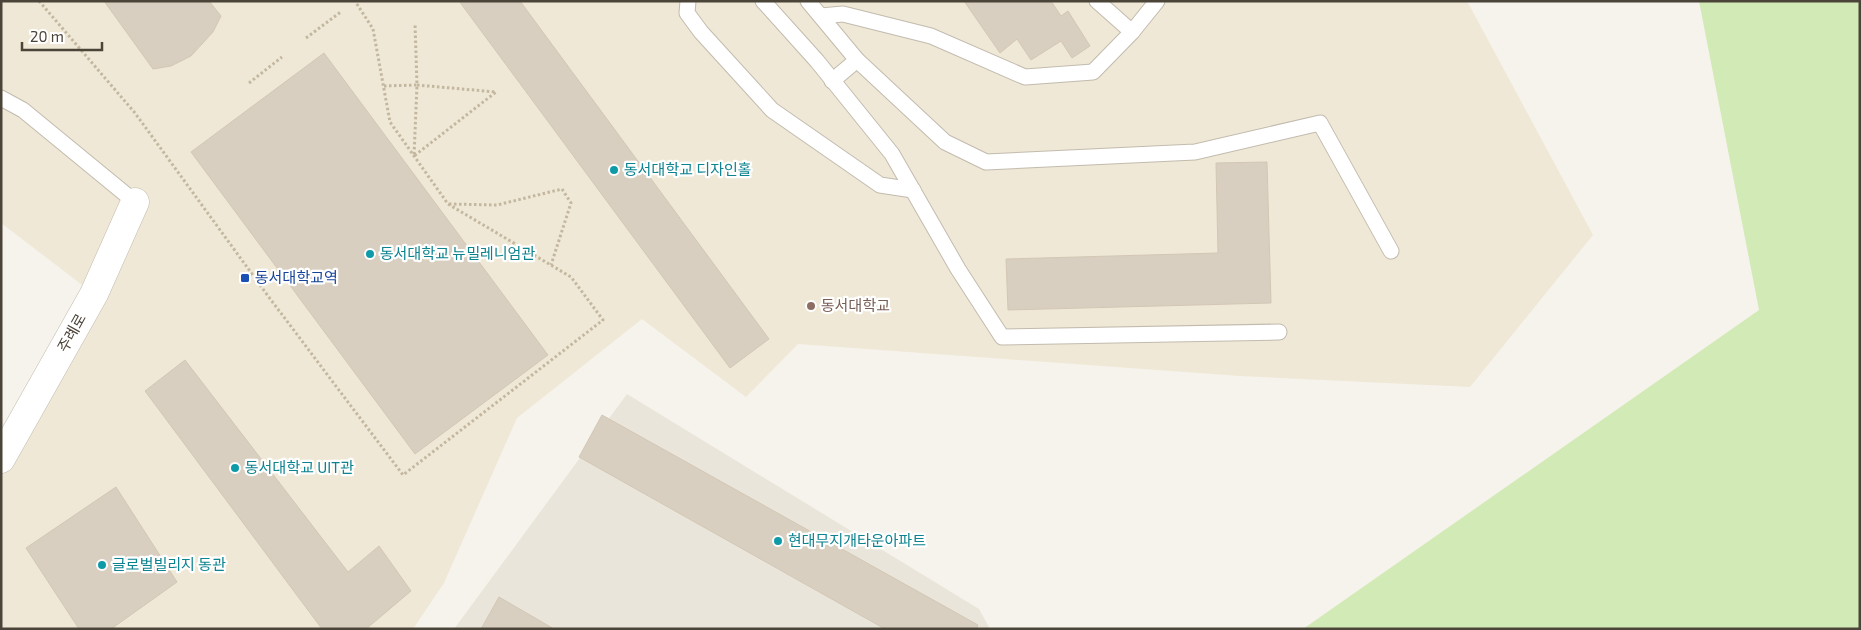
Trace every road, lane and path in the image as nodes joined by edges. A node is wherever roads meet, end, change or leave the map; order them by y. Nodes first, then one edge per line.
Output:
1 (40, 1) edge
2 (355, 1) edge
3 (688, 1) edge
4 (763, 1) edge
5 (808, 1) edge
6 (1097, 1) edge
7 (1157, 1) edge
8 (342, 11) dead end
9 (821, 16) junction
10 (415, 24) dead end
11 (1132, 32) junction
12 (306, 38) dead end
13 (282, 57) dead end
14 (857, 60) junction
15 (832, 80) junction
16 (249, 83) dead end
17 (417, 85) junction
18 (384, 86) junction
19 (1, 98) edge
20 (414, 156) junction
21 (913, 190) junction
22 (135, 202) joint
23 (448, 204) junction
24 (1391, 251) dead end
25 (551, 265) junction
26 (1279, 332) dead end
27 (1, 459) edge

1 - 25 path
2 - 18 path
3 - 21 lane
4 - 15 lane
5 - 9 lane
6 - 11 lane
7 - 11 lane
8 - 12 path
9 - 11 lane
9 - 14 lane
10 - 17 path
13 - 16 path
14 - 15 lane
14 - 24 lane
15 - 21 lane
17 - 18 path
17 - 20 path
17 - 20 path
18 - 20 path
19 - 22 lane
20 - 23 path
21 - 26 lane
22 - 27 street, 주례로
23 - 25 path
23 - 25 path

